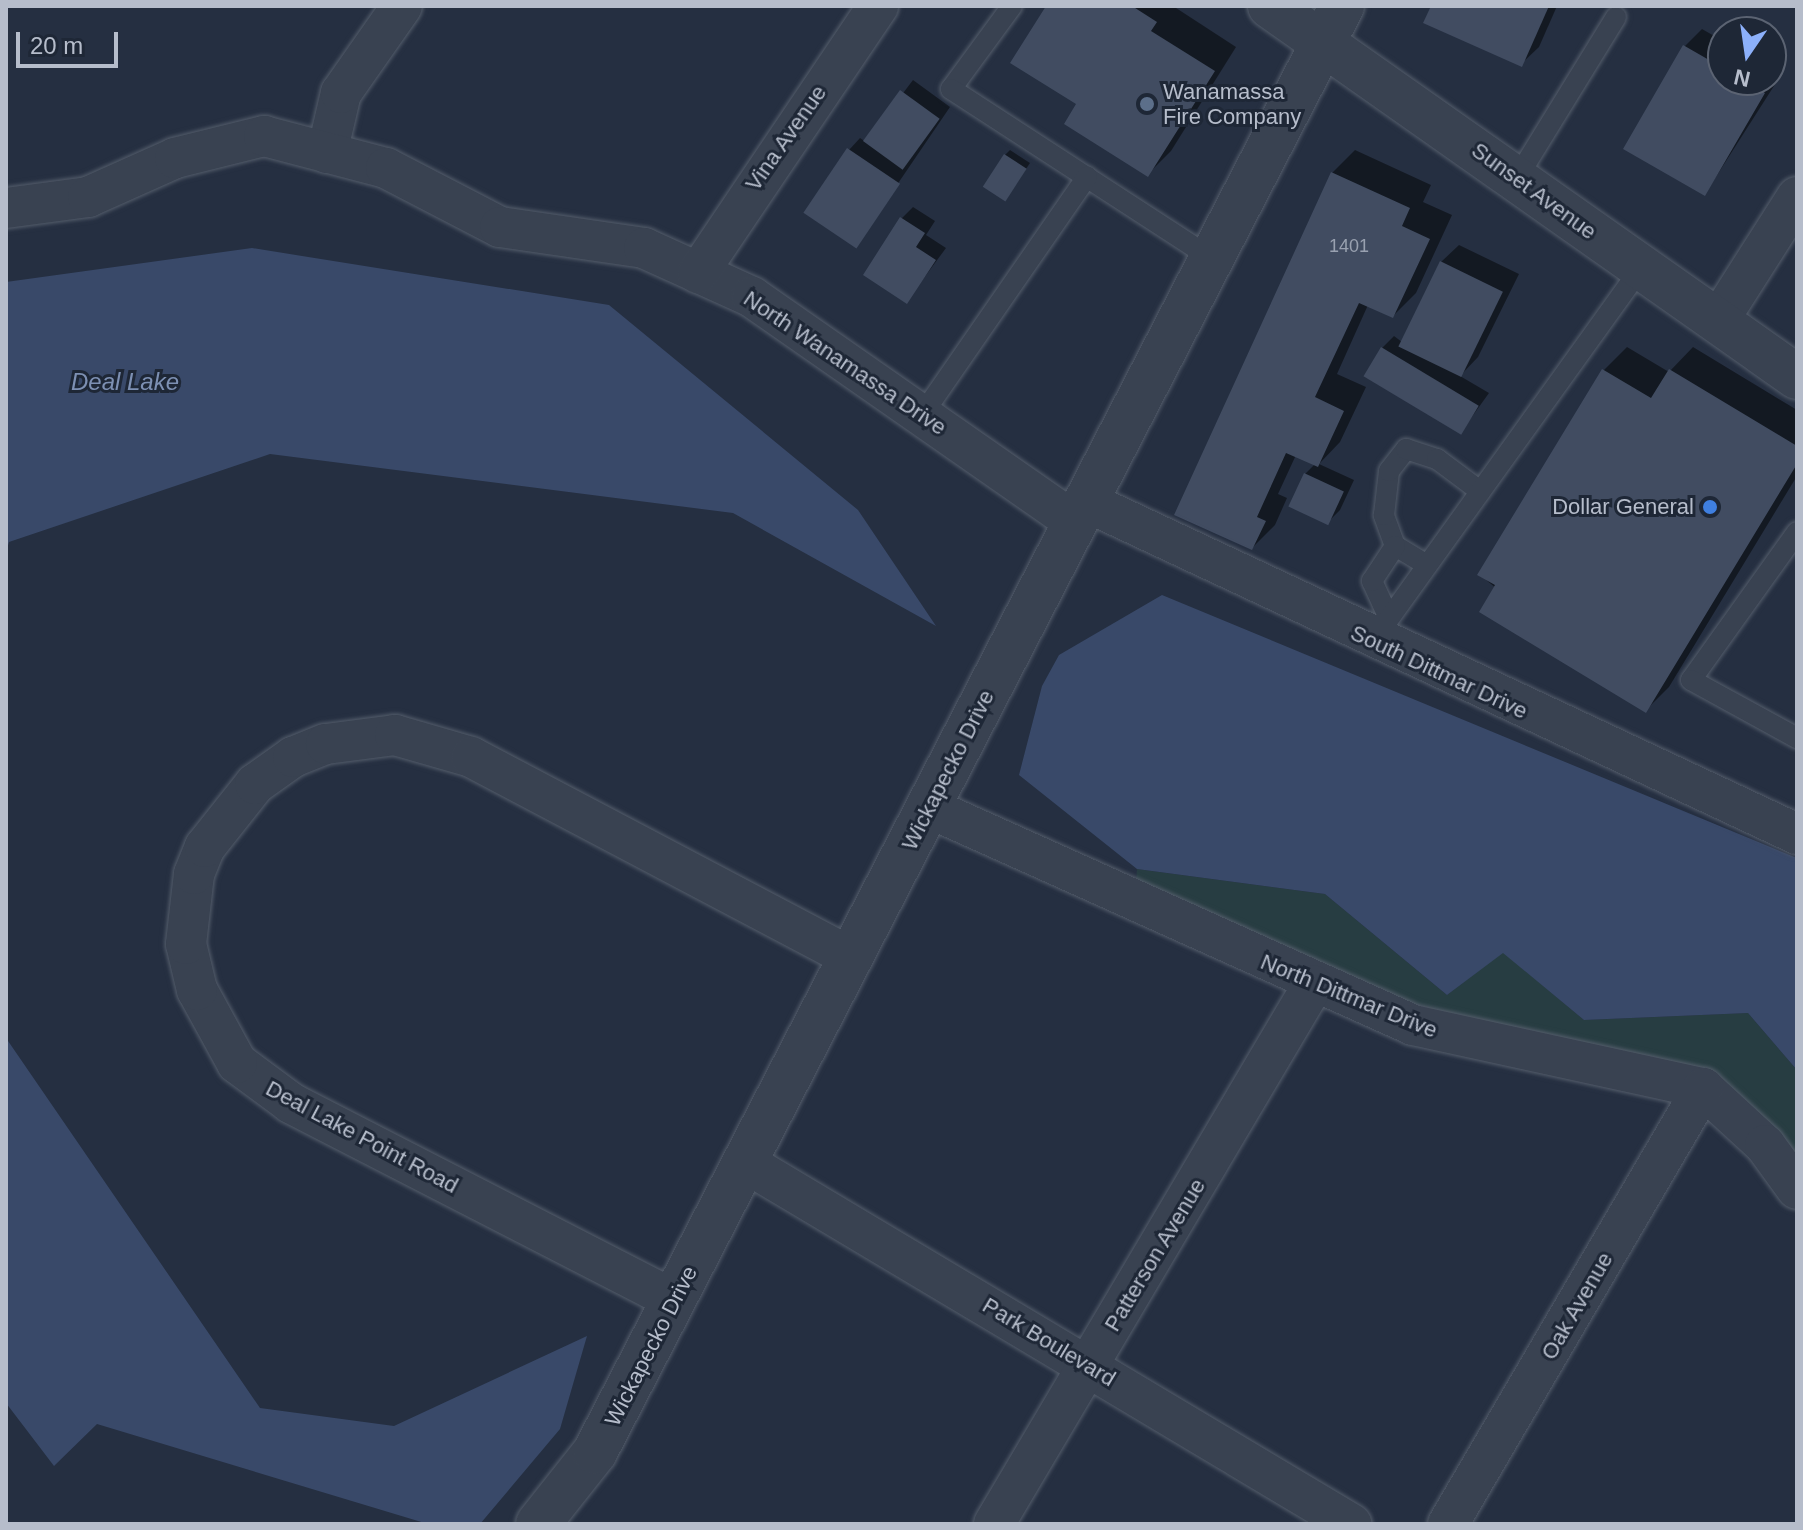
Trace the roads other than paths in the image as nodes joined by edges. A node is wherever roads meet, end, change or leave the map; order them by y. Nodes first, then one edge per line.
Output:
1 (402, 6) edge
2 (878, 6) edge
3 (1012, 6) edge
4 (1270, 6) edge
5 (1616, 17) dead end
6 (1332, 24) edge
7 (327, 153) junction
8 (1087, 177) junction
9 (1517, 178) junction
10 (1797, 197) edge
11 (6, 208) edge
12 (1210, 257) junction
13 (1641, 268) junction
14 (698, 273) junction
15 (1718, 321) junction
16 (1797, 377) edge
17 (922, 415) junction
18 (1480, 491) junction
19 (1080, 511) junction
20 (1797, 532) edge
21 (1395, 546) junction
22 (1427, 565) junction
23 (1381, 629) junction
24 (1797, 738) edge
25 (932, 809) junction
26 (1797, 834) edge
27 (852, 958) junction
28 (1313, 985) junction
29 (1703, 1088) junction
30 (746, 1163) junction
31 (1797, 1189) edge
32 (674, 1300) junction
33 (1089, 1365) junction
34 (538, 1524) edge
35 (994, 1524) edge
36 (1351, 1524) edge
37 (1448, 1524) edge

1 - 7 street
2 - 14 street, Vina Avenue
3 - 8 lane
4 - 6 street, Sunset Avenue
5 - 9 lane
6 - 9 street, Sunset Avenue
6 - 12 street, Wickapecko Drive
7 - 11 street, North Wanamassa Drive
7 - 14 street, North Wanamassa Drive
8 - 12 lane
8 - 17 lane
9 - 13 street, Sunset Avenue
10 - 15 street
12 - 19 street, Wickapecko Drive
13 - 15 street, Sunset Avenue
13 - 18 lane
14 - 17 street, North Wanamassa Drive
15 - 16 street, Sunset Avenue
17 - 19 street, North Wanamassa Drive
18 - 21 lane
18 - 22 lane
19 - 23 street, South Dittmar Drive
19 - 25 street, Wickapecko Drive
20 - 24 lane
21 - 22 lane
21 - 23 lane
22 - 23 lane
23 - 26 street, South Dittmar Drive
25 - 27 street, Wickapecko Drive
25 - 28 street, North Dittmar Drive
27 - 30 street, Wickapecko Drive
27 - 32 street, Deal Lake Point Road
28 - 29 street, North Dittmar Drive
28 - 33 street, Patterson Avenue
29 - 31 street
29 - 37 street, Oak Avenue
30 - 32 street, Wickapecko Drive
30 - 33 street, Park Boulevard
32 - 34 street, Wickapecko Drive
33 - 35 street, Patterson Avenue
33 - 36 street, Park Boulevard

